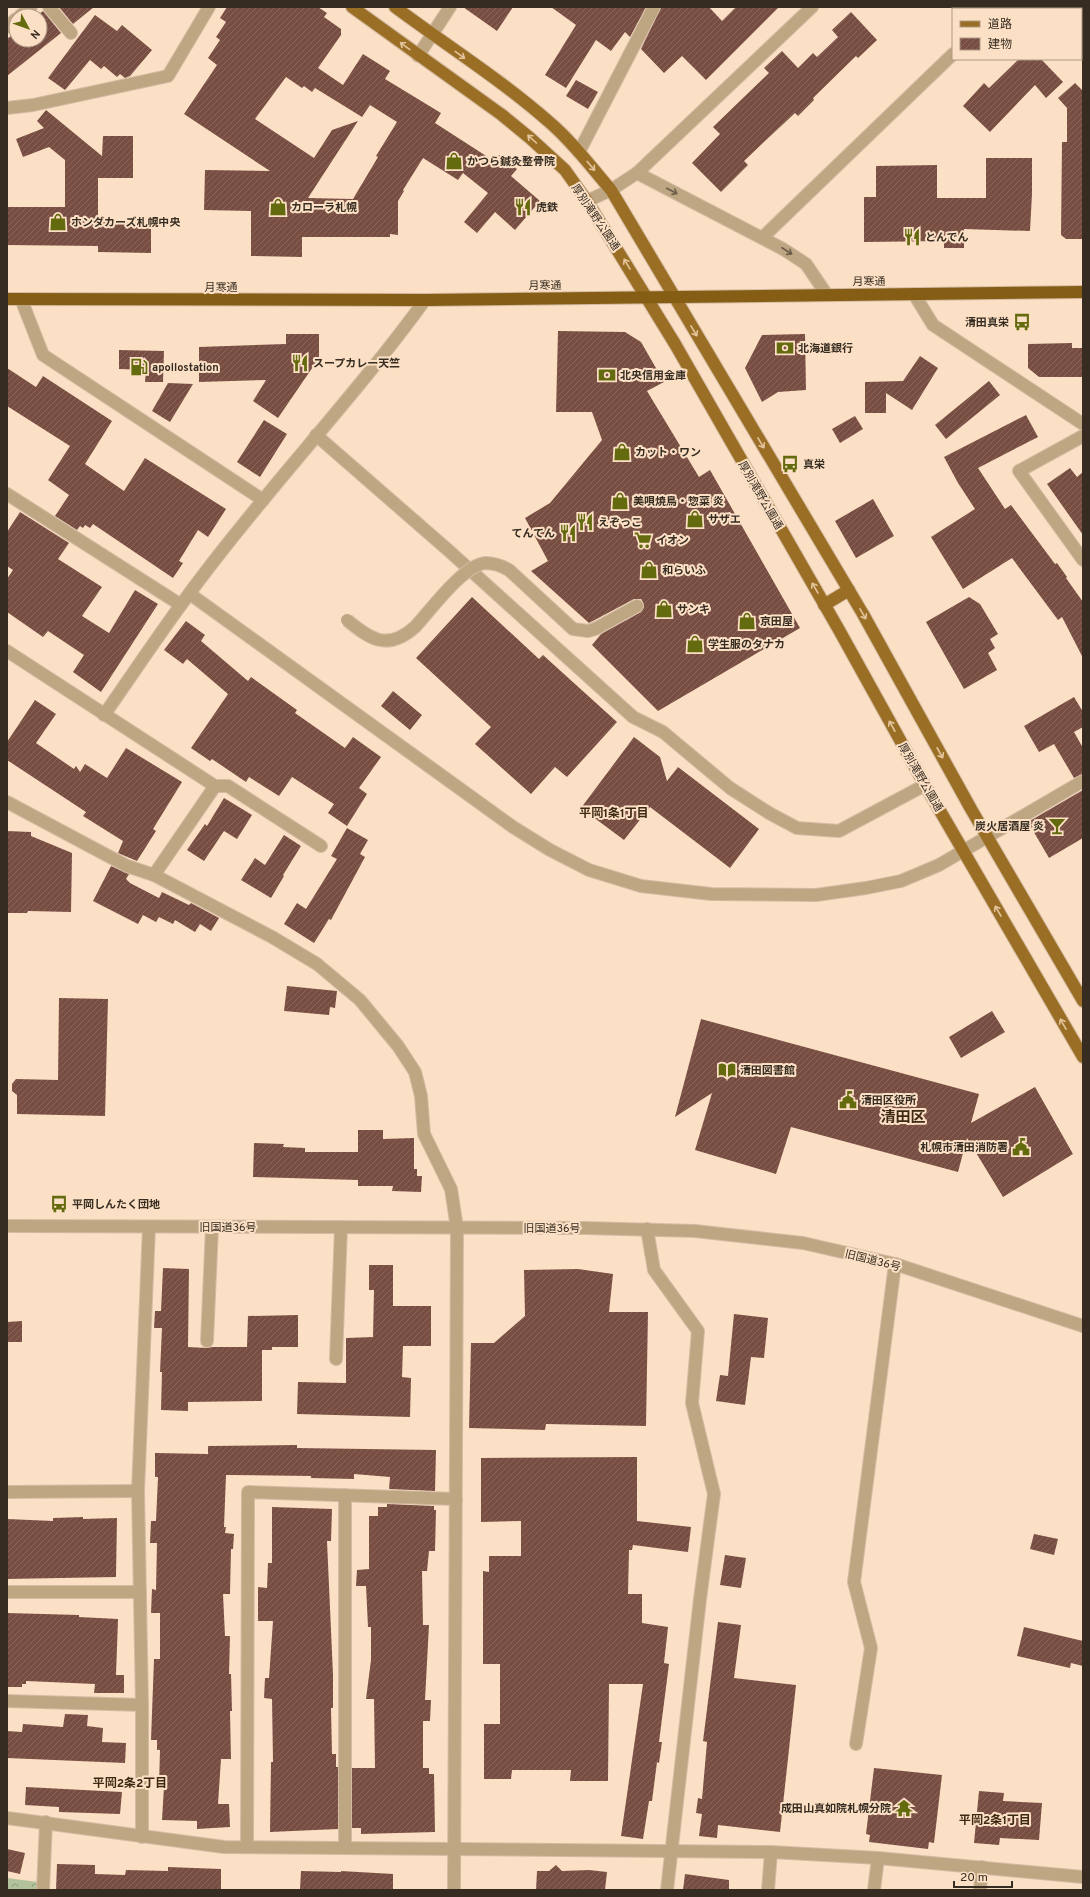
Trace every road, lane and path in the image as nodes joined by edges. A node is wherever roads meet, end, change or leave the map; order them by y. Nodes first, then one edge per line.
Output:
1 (49, 7) edge
2 (210, 7) edge
3 (352, 7) edge
4 (395, 7) edge
5 (450, 7) edge
6 (654, 7) edge
7 (812, 7) edge
8 (71, 33) dead end
9 (432, 35) junction
10 (952, 55) edge
11 (418, 56) junction
12 (7, 108) edge
13 (579, 152) junction
14 (637, 173) junction
15 (611, 190) junction
16 (587, 201) junction
17 (762, 237) junction
18 (1083, 292) edge
19 (914, 294) junction
20 (828, 295) junction
21 (647, 298) junction
22 (674, 298) junction
23 (7, 299) edge
24 (21, 299) junction
25 (425, 300) junction
26 (1083, 424) edge
27 (316, 435) junction
28 (1083, 436) edge
29 (7, 494) edge
30 (263, 500) junction
31 (1083, 560) edge
32 (849, 590) junction
33 (190, 594) junction
34 (824, 605) junction
35 (181, 606) junction
36 (638, 606) dead end
37 (344, 617) dead end
38 (7, 651) edge
39 (104, 715) junction
40 (1083, 781) edge
41 (925, 785) junction
42 (215, 786) junction
43 (7, 802) edge
44 (988, 837) junction
45 (320, 846) dead end
46 (964, 851) junction
47 (154, 875) junction
48 (1083, 1001) edge
49 (1083, 1058) edge
50 (7, 1226) edge
51 (148, 1227) junction
52 (212, 1227) junction
53 (341, 1227) junction
54 (457, 1228) junction
55 (647, 1229) junction
56 (895, 1264) junction
57 (1083, 1326) edge
58 (207, 1341) dead end
59 (336, 1359) dead end
60 (138, 1491) junction
61 (7, 1492) edge
62 (345, 1496) junction
63 (456, 1499) junction
64 (7, 1592) edge
65 (140, 1592) junction
66 (7, 1701) edge
67 (142, 1705) junction
68 (856, 1744) dead end
69 (7, 1818) edge
70 (46, 1822) junction
71 (142, 1837) junction
72 (247, 1847) junction
73 (345, 1848) junction
74 (454, 1848) junction
75 (671, 1852) junction
76 (771, 1852) junction
77 (878, 1858) junction
78 (982, 1868) junction
79 (1083, 1877) edge
80 (43, 1890) edge
81 (454, 1890) edge
82 (667, 1890) edge
83 (768, 1890) edge
84 (874, 1890) edge
85 (980, 1890) edge

1 - 8 street
2 - 12 street
11 -> 3 main road, 厚別滝野公園通
4 - 9 main road
5 - 9 street
6 - 13 street
7 - 14 street
9 - 11 street
9 -> 13 main road
10 - 17 street
16 -> 11 main road, 厚別滝野公園通
13 -> 15 main road
14 - 15 street
14 -> 17 street
15 - 16 street
15 - 22 main road
21 -> 16 main road, 厚別滝野公園通
17 -> 20 street
18 - 19 highway, 月寒通
19 - 20 highway, 月寒通
19 - 26 street
20 - 22 highway, 月寒通
21 - 22 highway, 月寒通
21 - 25 highway, 月寒通
34 -> 21 main road, 厚別滝野公園通
22 -> 32 main road
23 - 24 highway, 月寒通
24 - 25 highway, 月寒通
24 - 30 street
25 - 27 street
27 - 30 street
27 - 41 street
28 - 31 street
29 - 35 street
30 - 33 street
32 - 34 main road
32 -> 44 main road
33 - 35 street
33 - 46 street
41 -> 34 main road, 厚別滝野公園通
35 - 39 street
36 - 37 street, bridge
38 - 39 street
39 - 42 street
40 - 44 street
41 - 46 main road, 厚別滝野公園通
42 - 45 street
42 - 47 street
43 - 47 street
44 - 46 street
44 - 48 main road
49 -> 46 main road, 厚別滝野公園通
47 - 54 street
50 - 51 street, 旧国道36号
51 - 52 street, 旧国道36号
51 - 60 street
52 - 53 street, 旧国道36号
52 - 58 street
53 - 54 street, 旧国道36号
53 - 59 street
54 - 55 street, 旧国道36号
54 - 63 street
55 - 56 street, 旧国道36号
55 - 75 street
56 - 57 street, 旧国道36号
56 - 68 street
60 - 61 street
60 - 65 street
62 - 63 street
62 - 72 street
62 - 73 street
63 - 74 street
64 - 65 street
65 - 67 street
66 - 67 street
67 - 71 street
69 - 70 street
70 - 71 street
70 - 80 street
71 - 72 street
72 - 73 street
73 - 74 street
74 - 75 street
74 - 81 street
75 - 76 street
75 - 82 street
76 - 77 street
76 - 83 street
77 - 78 street
77 - 84 street
78 - 79 street
78 - 85 street

